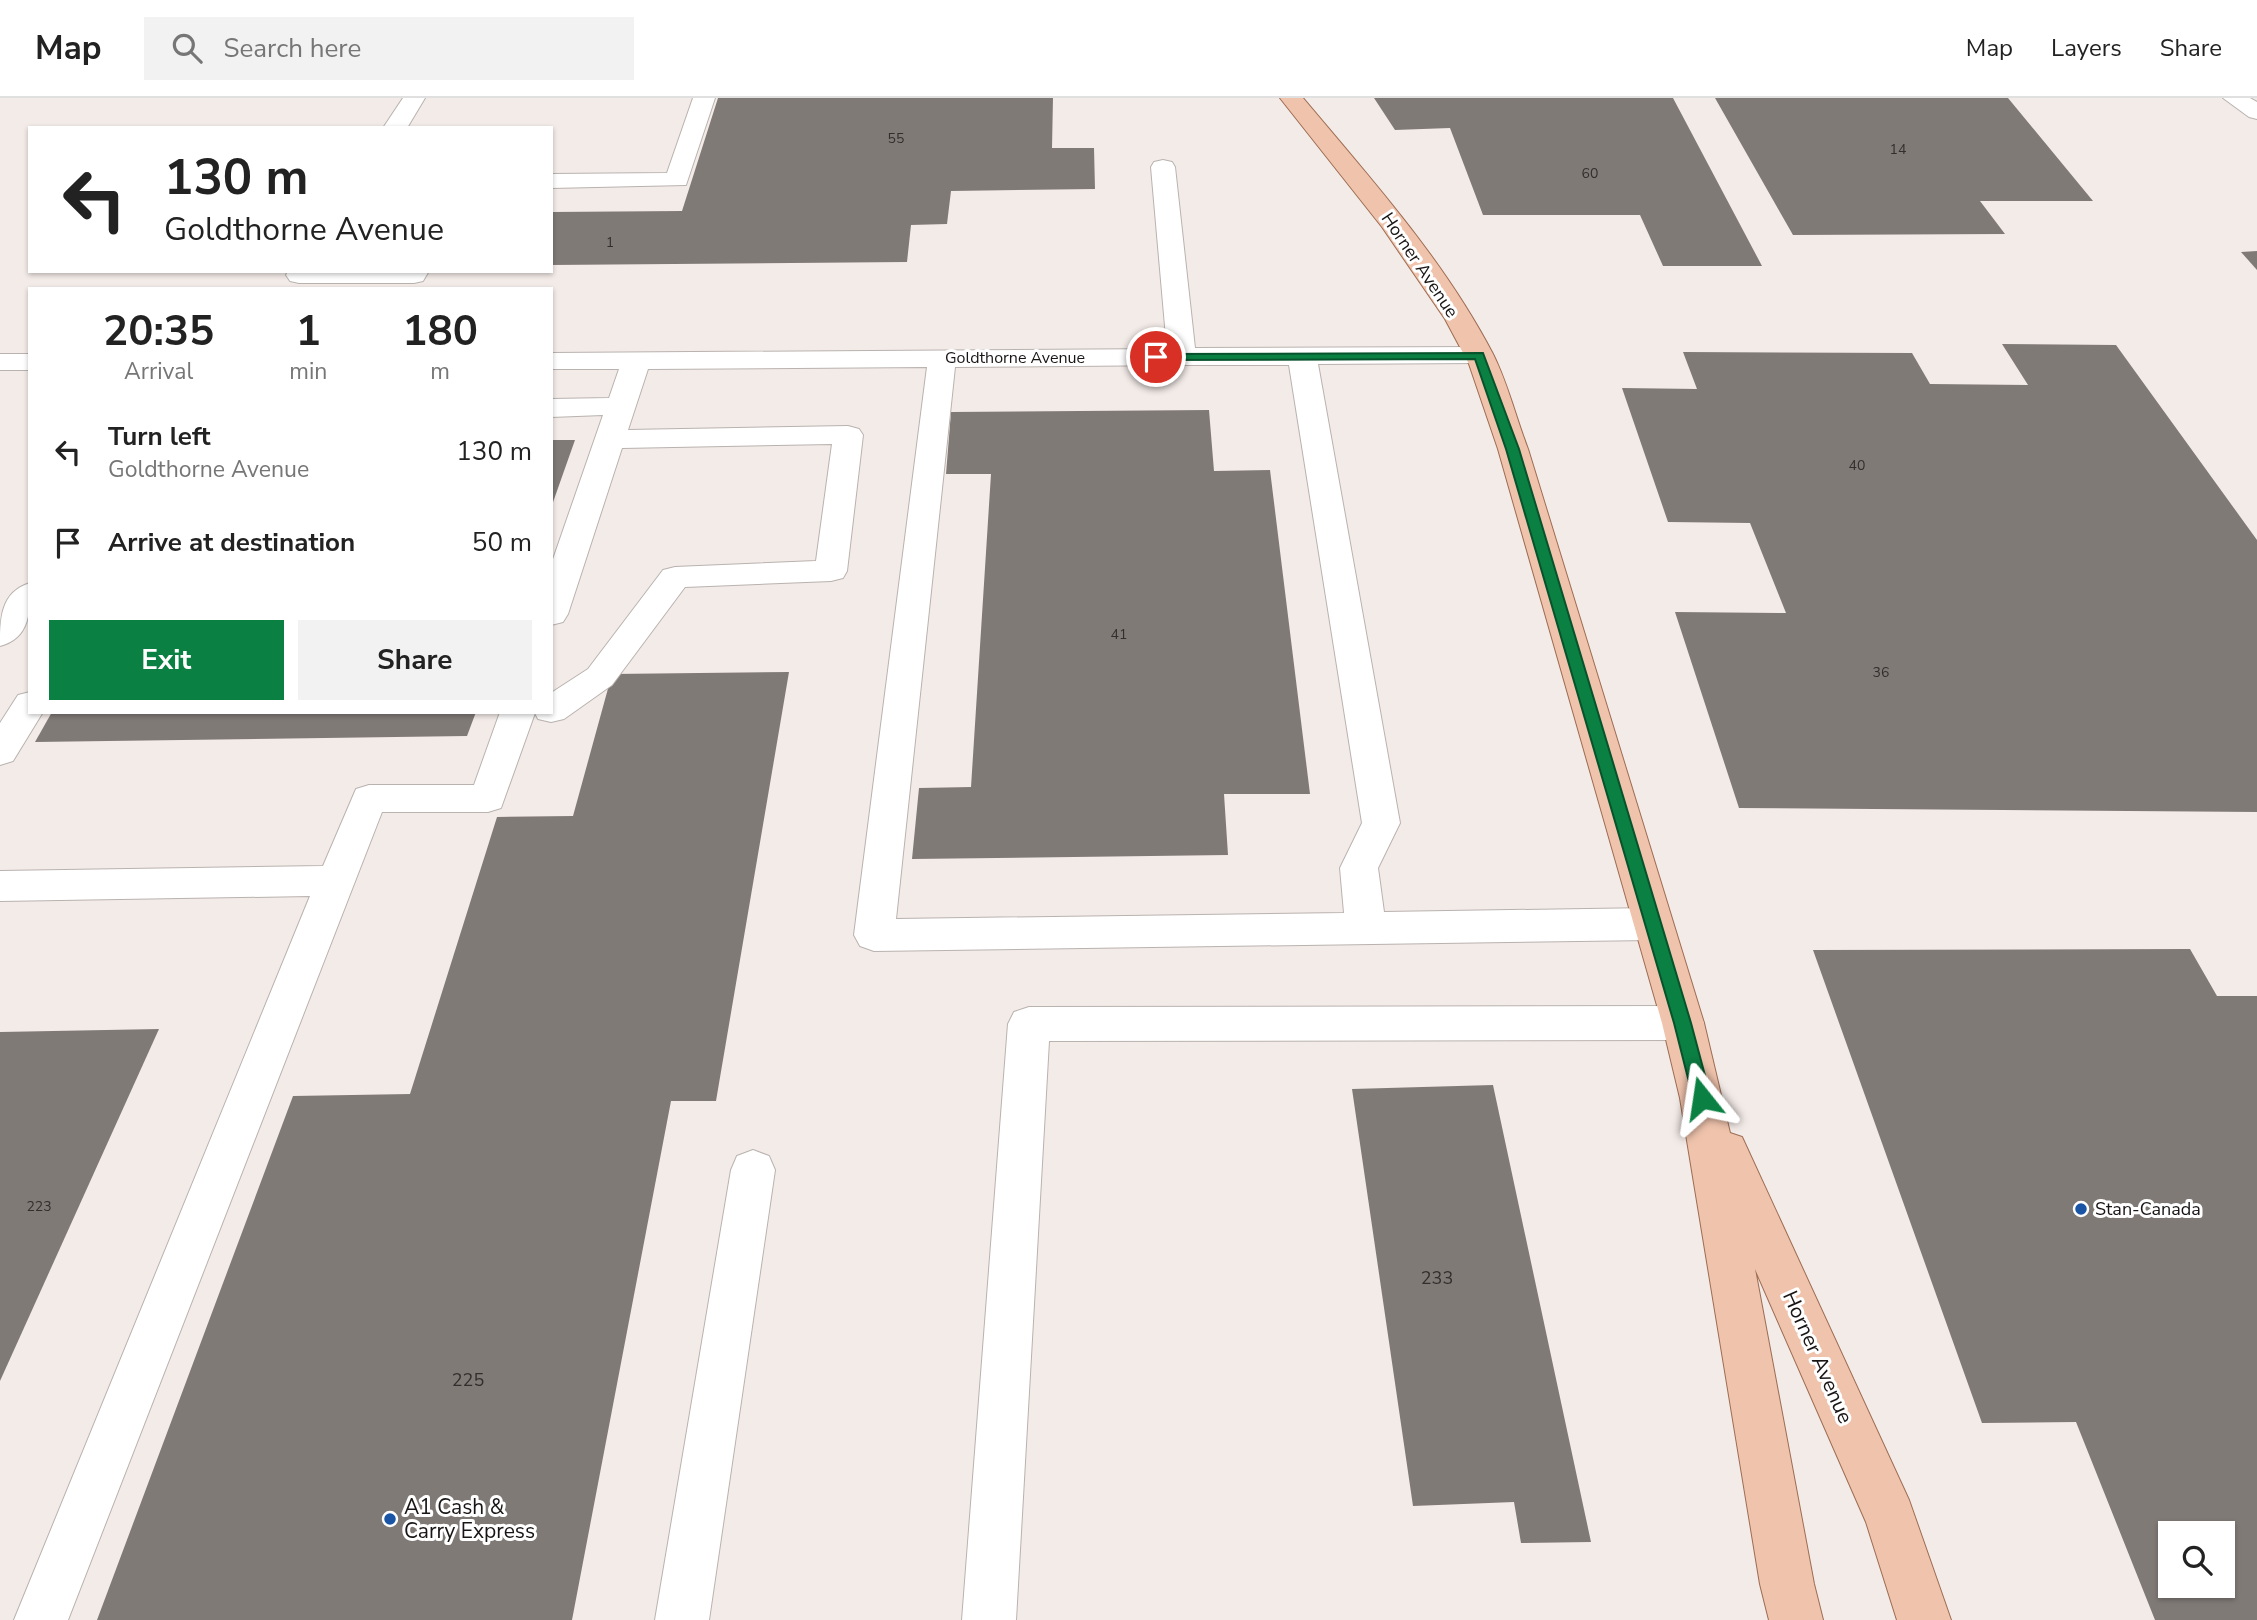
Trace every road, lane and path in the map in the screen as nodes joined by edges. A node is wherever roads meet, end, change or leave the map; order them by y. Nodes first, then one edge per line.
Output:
1 (414, 98) edge
2 (704, 98) edge
3 (1291, 98) edge
4 (2234, 98) edge
5 (2257, 112) edge
6 (396, 126) edge
7 (1163, 167) dead end
8 (553, 181) edge
9 (301, 273) edge
10 (415, 273) edge
11 (276, 287) edge
12 (1479, 355) junction
13 (1302, 356) junction
14 (1182, 357) junction
15 (942, 358) junction
16 (553, 361) edge
17 (636, 361) junction
18 (0, 362) edge
19 (28, 362) edge
20 (623, 406) junction
21 (553, 408) edge
22 (611, 439) junction
23 (28, 597) edge
24 (553, 608) edge
25 (0, 635) edge
26 (28, 707) edge
27 (553, 709) edge
28 (543, 714) edge
29 (513, 726) edge
30 (0, 752) edge
31 (338, 881) junction
32 (0, 886) edge
33 (1651, 924) junction
34 (1366, 928) junction
35 (1683, 1023) junction
36 (1702, 1098) junction
37 (753, 1170) dead end
38 (41, 1620) edge
39 (681, 1620) edge
40 (989, 1620) edge
41 (1796, 1620) edge
42 (1924, 1620) edge

1 - 6 street
2 - 8 street
3 - 12 main road, Horner Avenue
4 - 5 street
7 - 14 street
9 - 10 street
9 - 11 street
12 - 13 street, Goldthorne Avenue
12 - 33 main road, Horner Avenue
13 - 14 street, Goldthorne Avenue
13 - 34 street
14 - 15 street, Goldthorne Avenue
15 - 17 street, Goldthorne Avenue
15 - 34 street
16 - 17 street, Goldthorne Avenue
17 - 20 street
18 - 19 street
20 - 21 street
20 - 22 street
22 - 24 street
22 - 27 street
23 - 25 street
26 - 30 street
28 - 29 street
29 - 31 street
31 - 32 street
31 - 38 street
33 - 34 street
33 - 35 main road, Horner Avenue
35 - 36 main road, Horner Avenue
35 - 40 street
36 - 41 main road, Horner Avenue
36 - 42 main road, Horner Avenue
37 - 39 street

